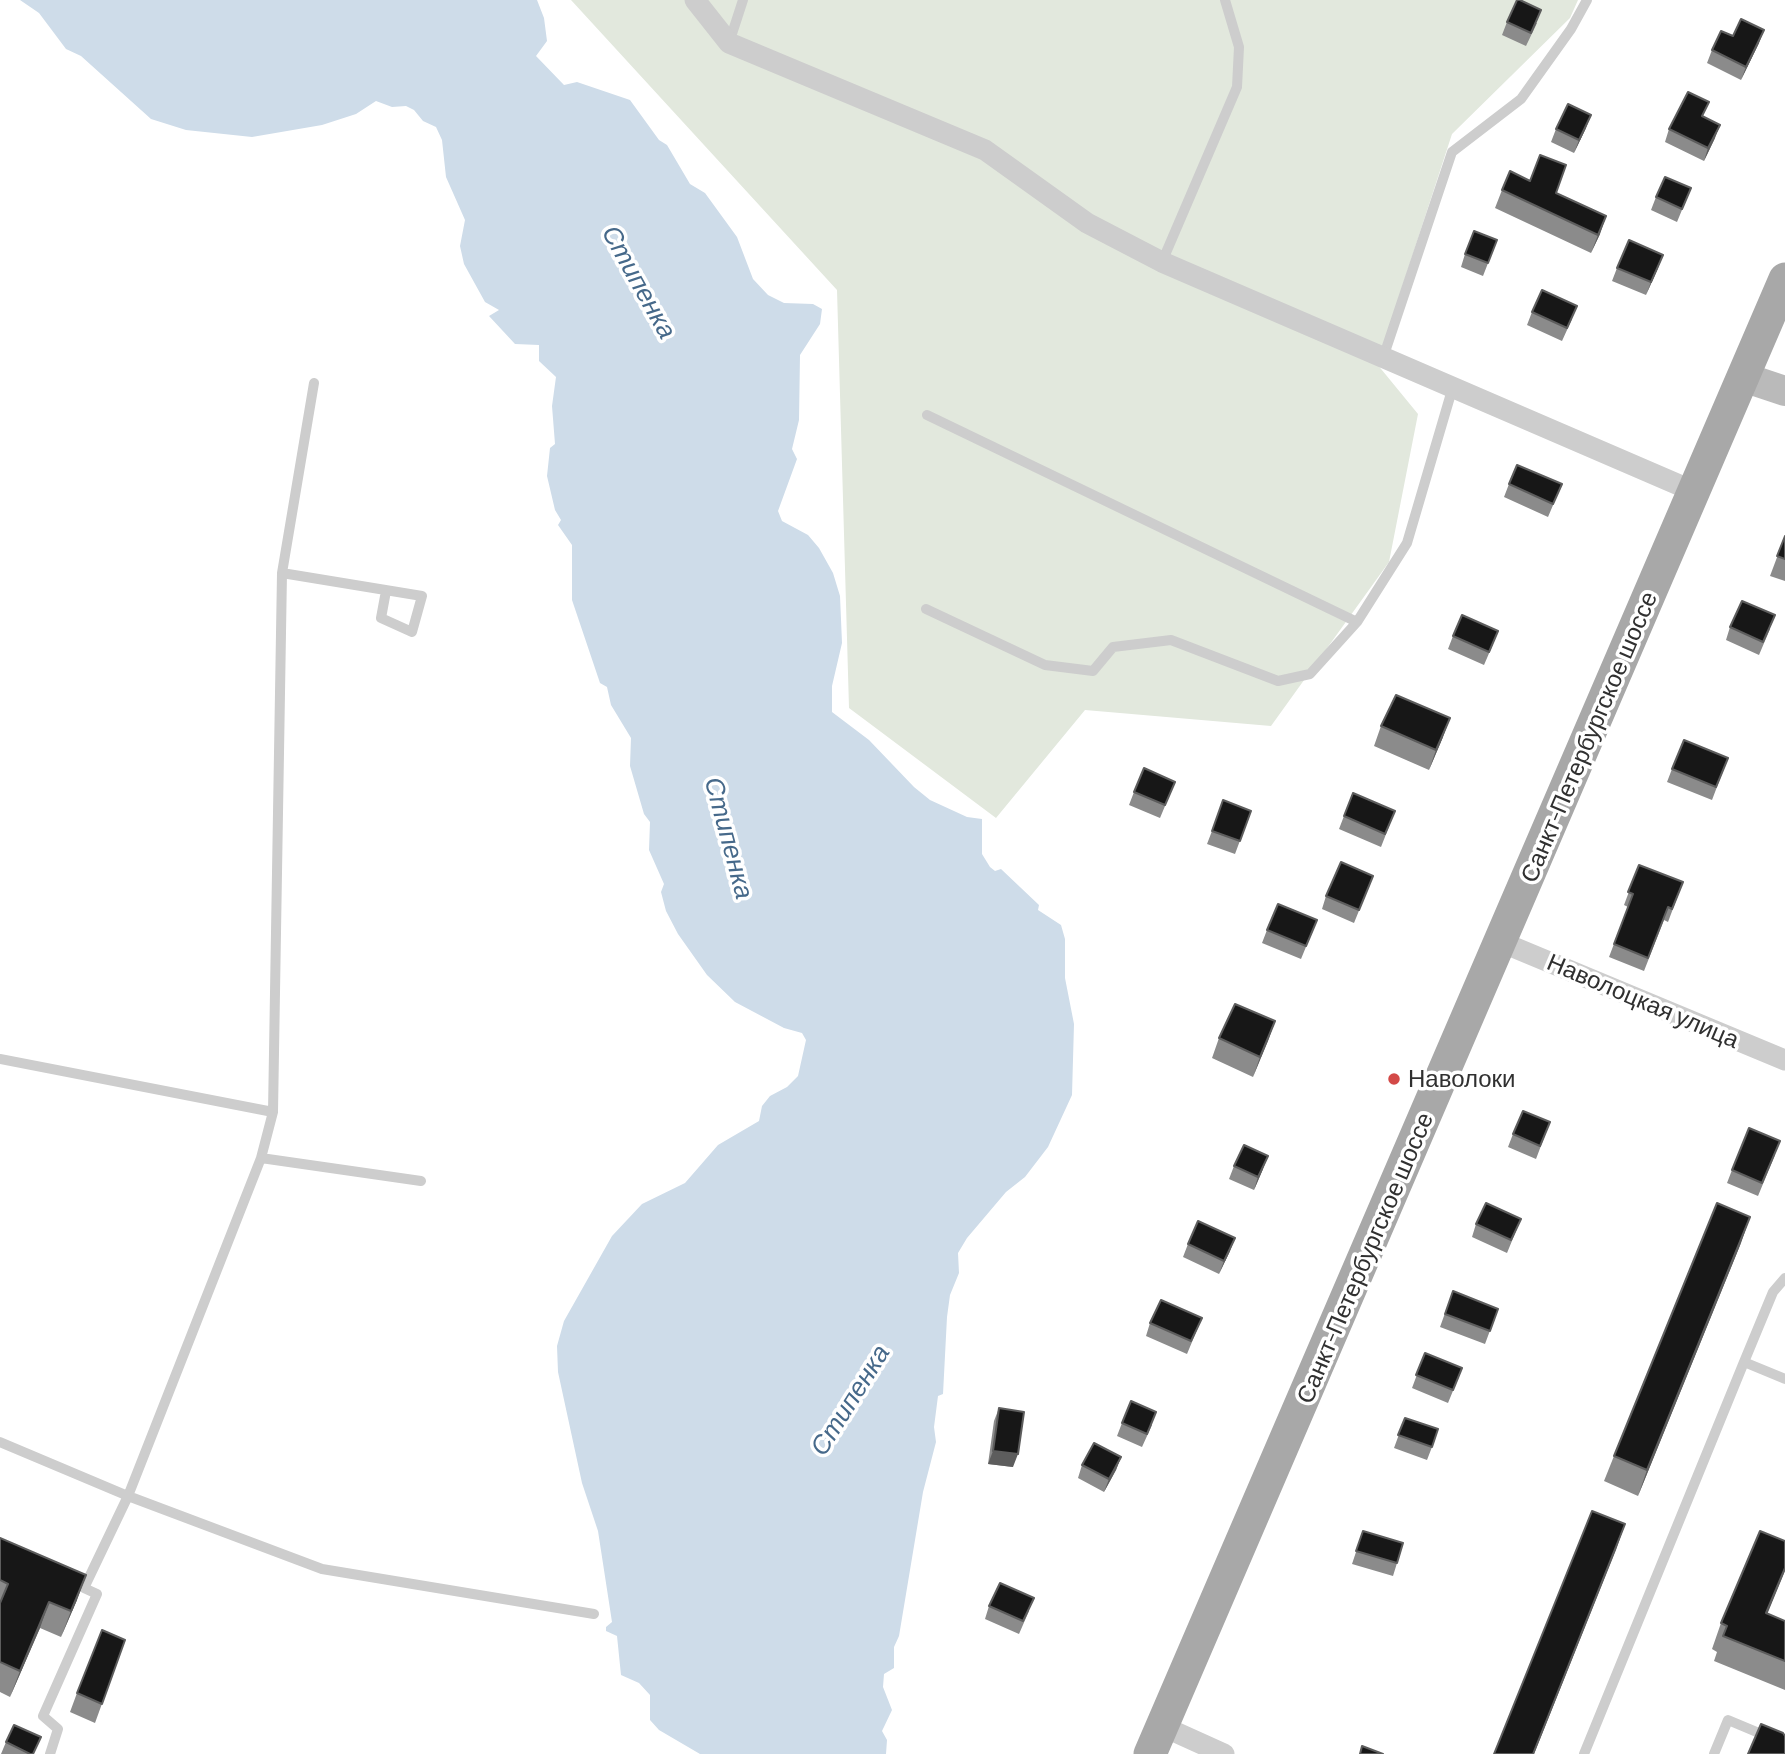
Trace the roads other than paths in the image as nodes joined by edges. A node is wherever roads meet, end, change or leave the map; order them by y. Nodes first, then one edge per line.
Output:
1 (695, 0) edge
2 (743, 0) edge
3 (1225, 0) edge
4 (1587, 0) edge
5 (729, 43) junction
6 (1162, 262) junction
7 (1785, 279) edge
8 (1383, 359) junction
9 (1743, 377) junction
10 (314, 383) dead end
11 (1452, 390) junction
12 (1785, 391) edge
13 (927, 415) dead end
14 (1693, 491) junction
15 (282, 573) junction
16 (386, 591) junction
17 (926, 609) dead end
18 (1357, 622) junction
19 (1502, 942) junction
20 (0, 1059) edge
21 (1785, 1060) edge
22 (273, 1112) junction
23 (261, 1158) junction
24 (421, 1181) dead end
25 (1785, 1278) edge
26 (1744, 1362) junction
27 (1785, 1379) edge
28 (0, 1442) edge
29 (128, 1496) junction
30 (594, 1614) dead end
31 (1156, 1740) edge
32 (1785, 1744) edge
33 (50, 1754) edge
34 (1224, 1754) edge
35 (1584, 1754) edge
36 (1714, 1754) edge

1 - 5 street
2 - 5 lane
3 - 6 lane
4 - 8 lane
5 - 6 street
6 - 8 street
7 - 9 main road, Санкт-Петербургское шоссе
8 - 11 street
9 - 12 street
9 - 14 main road, Санкт-Петербургское шоссе
10 - 15 lane
11 - 14 street
11 - 18 lane
13 - 18 lane
14 - 19 main road, Санкт-Петербургское шоссе
15 - 16 lane
15 - 22 lane
16 - 16 lane
17 - 18 lane
19 - 21 street, Наволоцкая улица
19 - 31 main road, Санкт-Петербургское шоссе
20 - 22 lane
22 - 23 lane
23 - 24 lane
23 - 29 lane
25 - 26 lane
26 - 27 lane
26 - 35 lane
28 - 29 lane
29 - 30 lane
29 - 33 lane
31 - 34 street
32 - 36 lane

